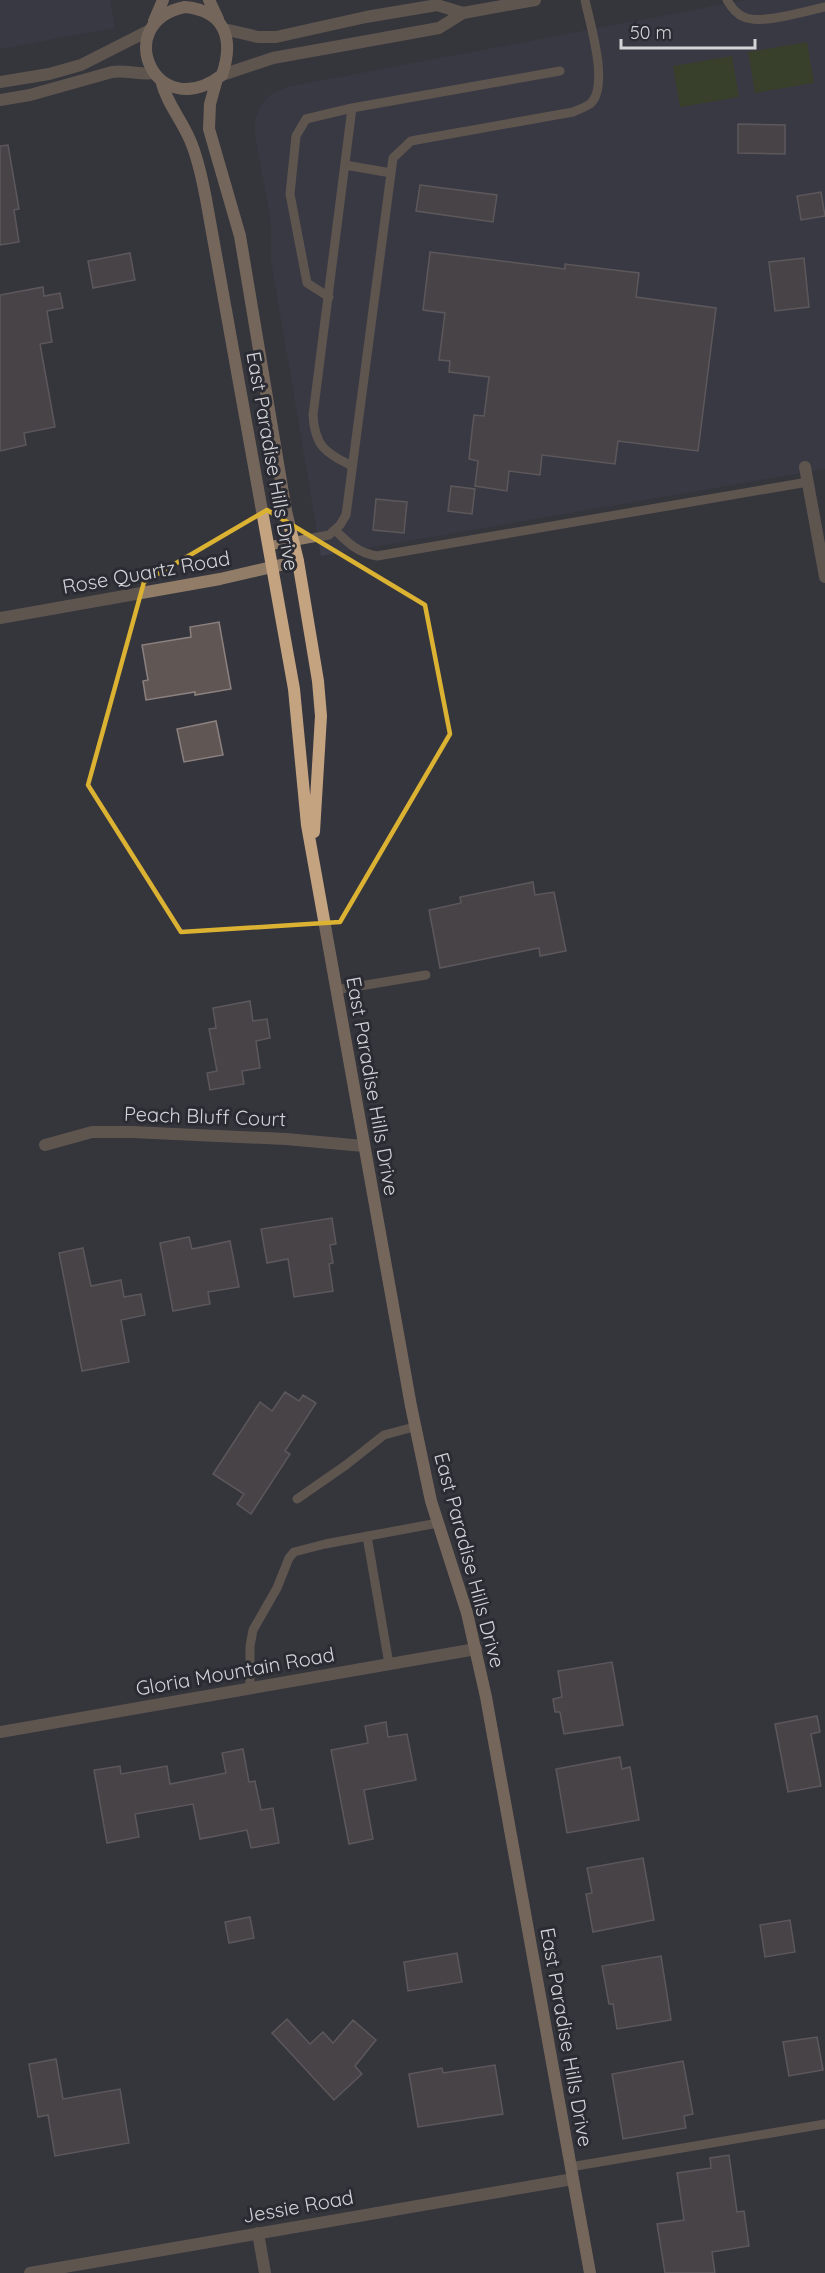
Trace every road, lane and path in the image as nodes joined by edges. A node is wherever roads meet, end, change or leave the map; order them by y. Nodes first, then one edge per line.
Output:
1 (163, 0) edge
2 (209, 0) edge
3 (535, 0) edge
4 (585, 0) edge
5 (727, 0) edge
6 (825, 7) edge
7 (464, 13) junction
8 (222, 26) junction
9 (151, 28) junction
10 (560, 71) dead end
11 (158, 77) junction
12 (219, 77) junction
13 (0, 82) edge
14 (0, 100) edge
15 (352, 108) junction
16 (345, 165) junction
17 (391, 172) junction
18 (329, 297) junction
19 (352, 466) junction
20 (805, 467) dead end
21 (808, 482) junction
22 (335, 530) junction
23 (293, 541) junction
24 (268, 546) junction
25 (298, 561) junction
26 (272, 567) junction
27 (825, 577) edge
28 (0, 618) edge
29 (313, 857) junction
30 (426, 975) dead end
31 (336, 990) junction
32 (45, 1145) dead end
33 (364, 1146) junction
34 (414, 1427) junction
35 (297, 1499) dead end
36 (438, 1523) junction
37 (367, 1536) junction
38 (476, 1649) junction
39 (389, 1664) junction
40 (250, 1688) junction
41 (0, 1732) edge
42 (825, 2124) edge
43 (572, 2173) junction
44 (258, 2233) junction
45 (30, 2273) edge
46 (265, 2273) edge
47 (590, 2273) edge

1 - 9 main road
2 - 8 main road
3 - 7 street
4 - 17 lane
5 - 6 lane
7 - 8 street
7 - 12 street
8 - 9 main road
8 - 12 main road
9 - 11 main road
9 - 13 street
10 - 15 lane
11 - 12 main road
11 - 14 street
11 - 24 main road, East Paradise Hills Drive
12 - 23 main road, East Paradise Hills Drive
15 - 16 lane
15 - 18 lane
16 - 17 lane
16 - 18 lane
17 - 19 lane
18 - 19 lane
19 - 22 lane
20 - 21 street
21 - 22 lane
21 - 27 street
22 - 23 lane
23 - 24 lane
23 - 25 main road, East Paradise Hills Drive
24 - 26 main road, East Paradise Hills Drive
25 - 26 street, Rose Quartz Road
25 - 29 main road, East Paradise Hills Drive
26 - 28 street, Rose Quartz Road
26 - 29 main road, East Paradise Hills Drive
29 - 31 main road, East Paradise Hills Drive
30 - 31 lane
31 - 33 main road, East Paradise Hills Drive
32 - 33 street, Peach Bluff Court
33 - 34 main road, East Paradise Hills Drive
34 - 35 lane
34 - 36 main road, East Paradise Hills Drive
36 - 37 lane
36 - 38 main road, East Paradise Hills Drive
37 - 39 lane
37 - 40 lane
38 - 39 street, Gloria Mountain Road
38 - 43 main road, East Paradise Hills Drive
39 - 40 street, Gloria Mountain Road
40 - 41 street, Gloria Mountain Road
42 - 43 lane
43 - 44 street, Jessie Road
43 - 47 main road, East Paradise Hills Drive
44 - 45 street, Jessie Road
44 - 46 street

